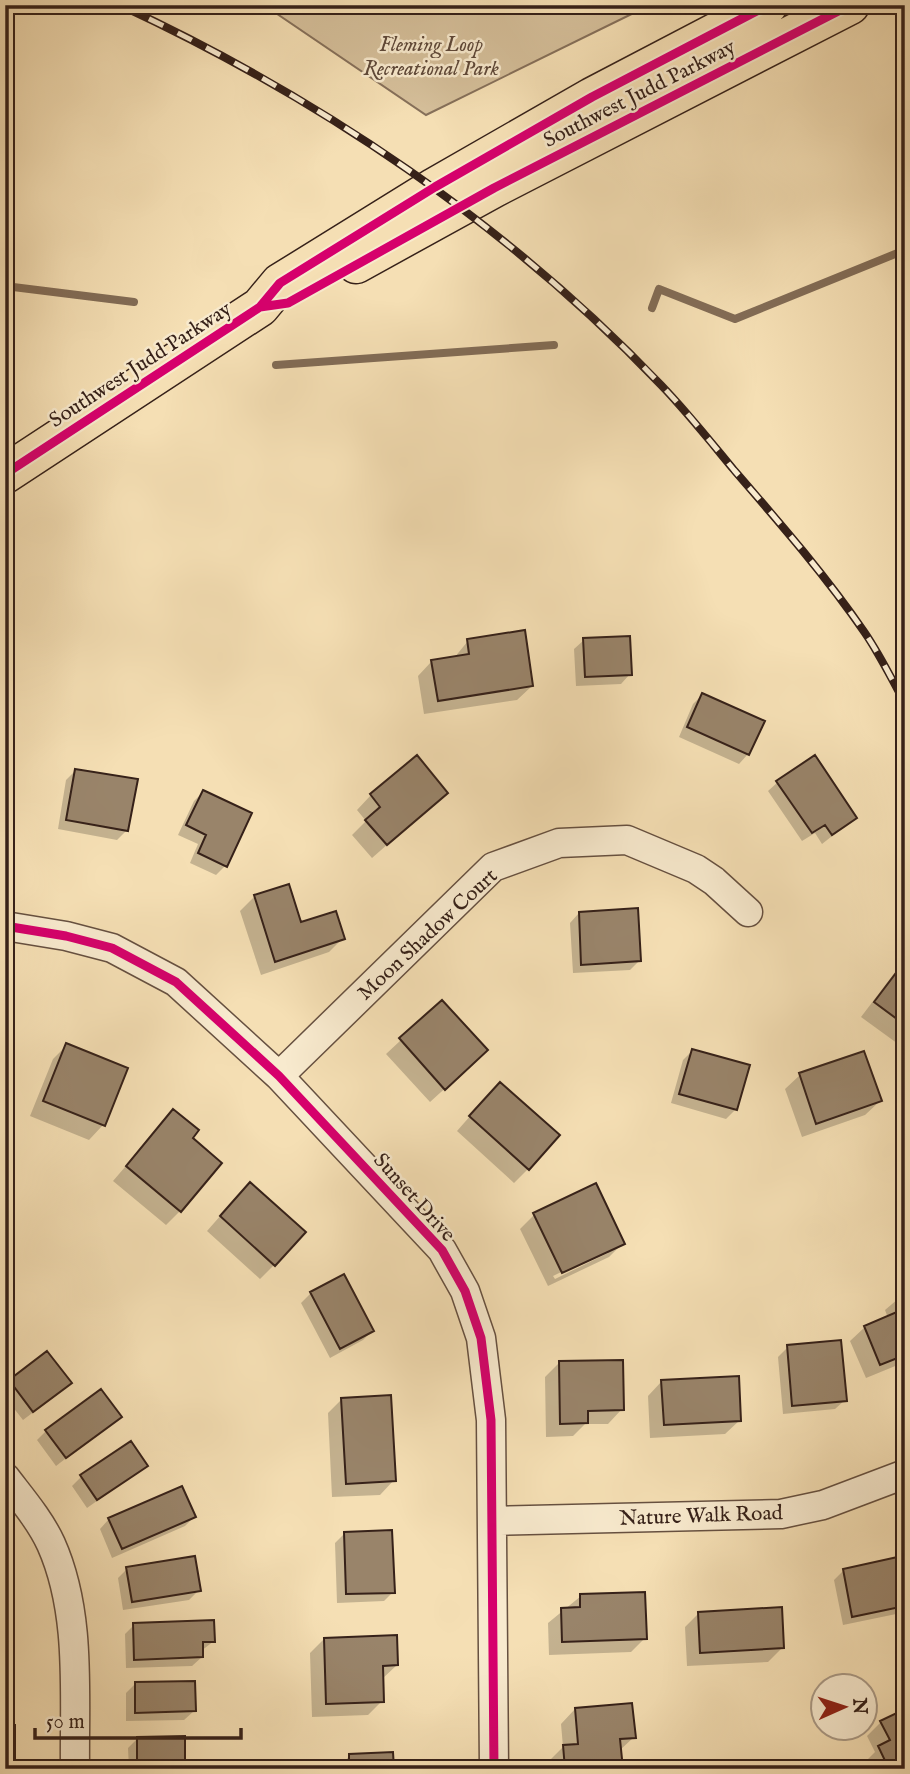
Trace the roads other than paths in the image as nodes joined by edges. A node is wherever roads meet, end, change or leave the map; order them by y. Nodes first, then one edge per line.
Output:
1 (768, 5) edge
2 (850, 5) edge
3 (260, 307) junction
4 (5, 474) edge
5 (748, 912) dead end
6 (5, 926) edge
7 (279, 1076) junction
8 (905, 1474) edge
9 (5, 1477) edge
10 (492, 1521) junction
11 (75, 1769) edge
12 (494, 1769) edge

1 - 3 highway, Southwest Judd Parkway
2 - 3 highway, Southwest Judd Parkway
3 - 4 highway, Southwest Judd Parkway
5 - 7 street, Moon Shadow Court
6 - 7 street, Sunset Drive
7 - 10 street, Sunset Drive
8 - 10 street, Nature Walk Road
9 - 11 street
10 - 12 street, Sunset Drive

